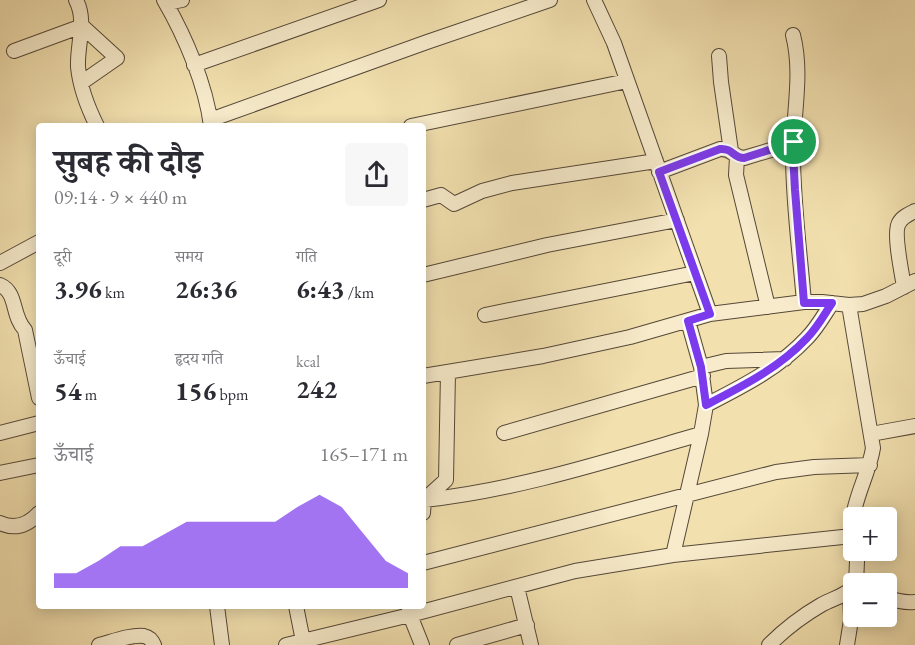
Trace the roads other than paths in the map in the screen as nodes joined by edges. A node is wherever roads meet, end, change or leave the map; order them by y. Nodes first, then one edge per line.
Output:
1 (76, 0) edge
2 (182, 0) edge
3 (379, 0) edge
4 (550, 0) edge
5 (594, 0) edge
6 (165, 1) edge
7 (81, 26) junction
8 (793, 35) dead end
9 (14, 51) dead end
10 (719, 56) dead end
11 (194, 65) junction
12 (627, 81) junction
13 (81, 82) junction
14 (96, 123) edge
15 (211, 123) edge
16 (424, 123) edge
17 (794, 142) junction
18 (734, 154) junction
19 (657, 166) junction
20 (426, 199) edge
21 (915, 211) edge
22 (677, 220) junction
23 (36, 244) edge
24 (0, 263) edge
25 (695, 273) junction
26 (426, 274) edge
27 (909, 284) edge
28 (0, 285) edge
29 (804, 303) junction
30 (832, 303) junction
31 (849, 305) junction
32 (768, 307) junction
33 (710, 314) junction
34 (485, 315) dead end
35 (688, 321) junction
36 (36, 325) edge
37 (25, 330) junction
38 (785, 359) junction
39 (702, 371) junction
40 (448, 372) junction
41 (426, 376) edge
42 (36, 383) edge
43 (706, 405) junction
44 (36, 424) edge
45 (915, 426) edge
46 (0, 433) edge
47 (504, 433) dead end
48 (701, 434) junction
49 (871, 434) junction
50 (870, 465) junction
51 (36, 466) edge
52 (0, 473) edge
53 (686, 494) junction
54 (426, 498) edge
55 (426, 500) edge
56 (855, 507) edge
57 (36, 516) edge
58 (0, 523) edge
59 (843, 540) edge
60 (673, 555) junction
61 (426, 562) edge
62 (517, 587) junction
63 (843, 592) edge
64 (897, 601) edge
65 (915, 602) edge
66 (426, 607) edge
67 (217, 609) edge
68 (297, 609) edge
69 (409, 611) edge
70 (526, 625) junction
71 (850, 627) edge
72 (340, 639) edge
73 (303, 641) junction
74 (99, 645) edge
75 (154, 645) edge
76 (222, 645) edge
77 (286, 645) edge
78 (422, 645) edge
79 (457, 645) edge
80 (531, 645) edge
81 (769, 645) edge
82 (847, 645) edge

1 - 7 street
2 - 6 street
3 - 11 street
4 - 15 street
5 - 12 street
6 - 11 street
7 - 9 street
7 - 13 street
7 - 13 street
8 - 17 street
10 - 18 street
11 - 15 street
12 - 16 street
12 - 19 street
13 - 14 street
17 - 18 street
17 - 29 street
18 - 19 street
18 - 32 street
19 - 20 street
19 - 22 street
21 - 27 street
22 - 25 street
22 - 26 street
23 - 24 street
25 - 33 street
25 - 34 street
27 - 31 street
28 - 37 street
29 - 30 street
29 - 32 street
30 - 31 street
30 - 38 street
31 - 49 street
32 - 33 street
33 - 35 street
35 - 39 street
35 - 40 street
36 - 37 street
37 - 42 street
38 - 39 street
38 - 43 street
39 - 43 street
39 - 47 street
40 - 41 street
40 - 54 street
43 - 48 street
44 - 46 street
45 - 49 street
48 - 53 street
48 - 55 street
49 - 50 street
50 - 53 street
50 - 56 street
51 - 52 street
53 - 60 street
53 - 61 street
57 - 58 street
59 - 60 street
60 - 62 street
62 - 66 street
62 - 70 street
63 - 81 street
64 - 65 street
67 - 76 street
68 - 73 street
69 - 72 street
69 - 78 street
70 - 79 street
70 - 80 street
71 - 82 street
72 - 73 street
73 - 77 street
74 - 75 street

